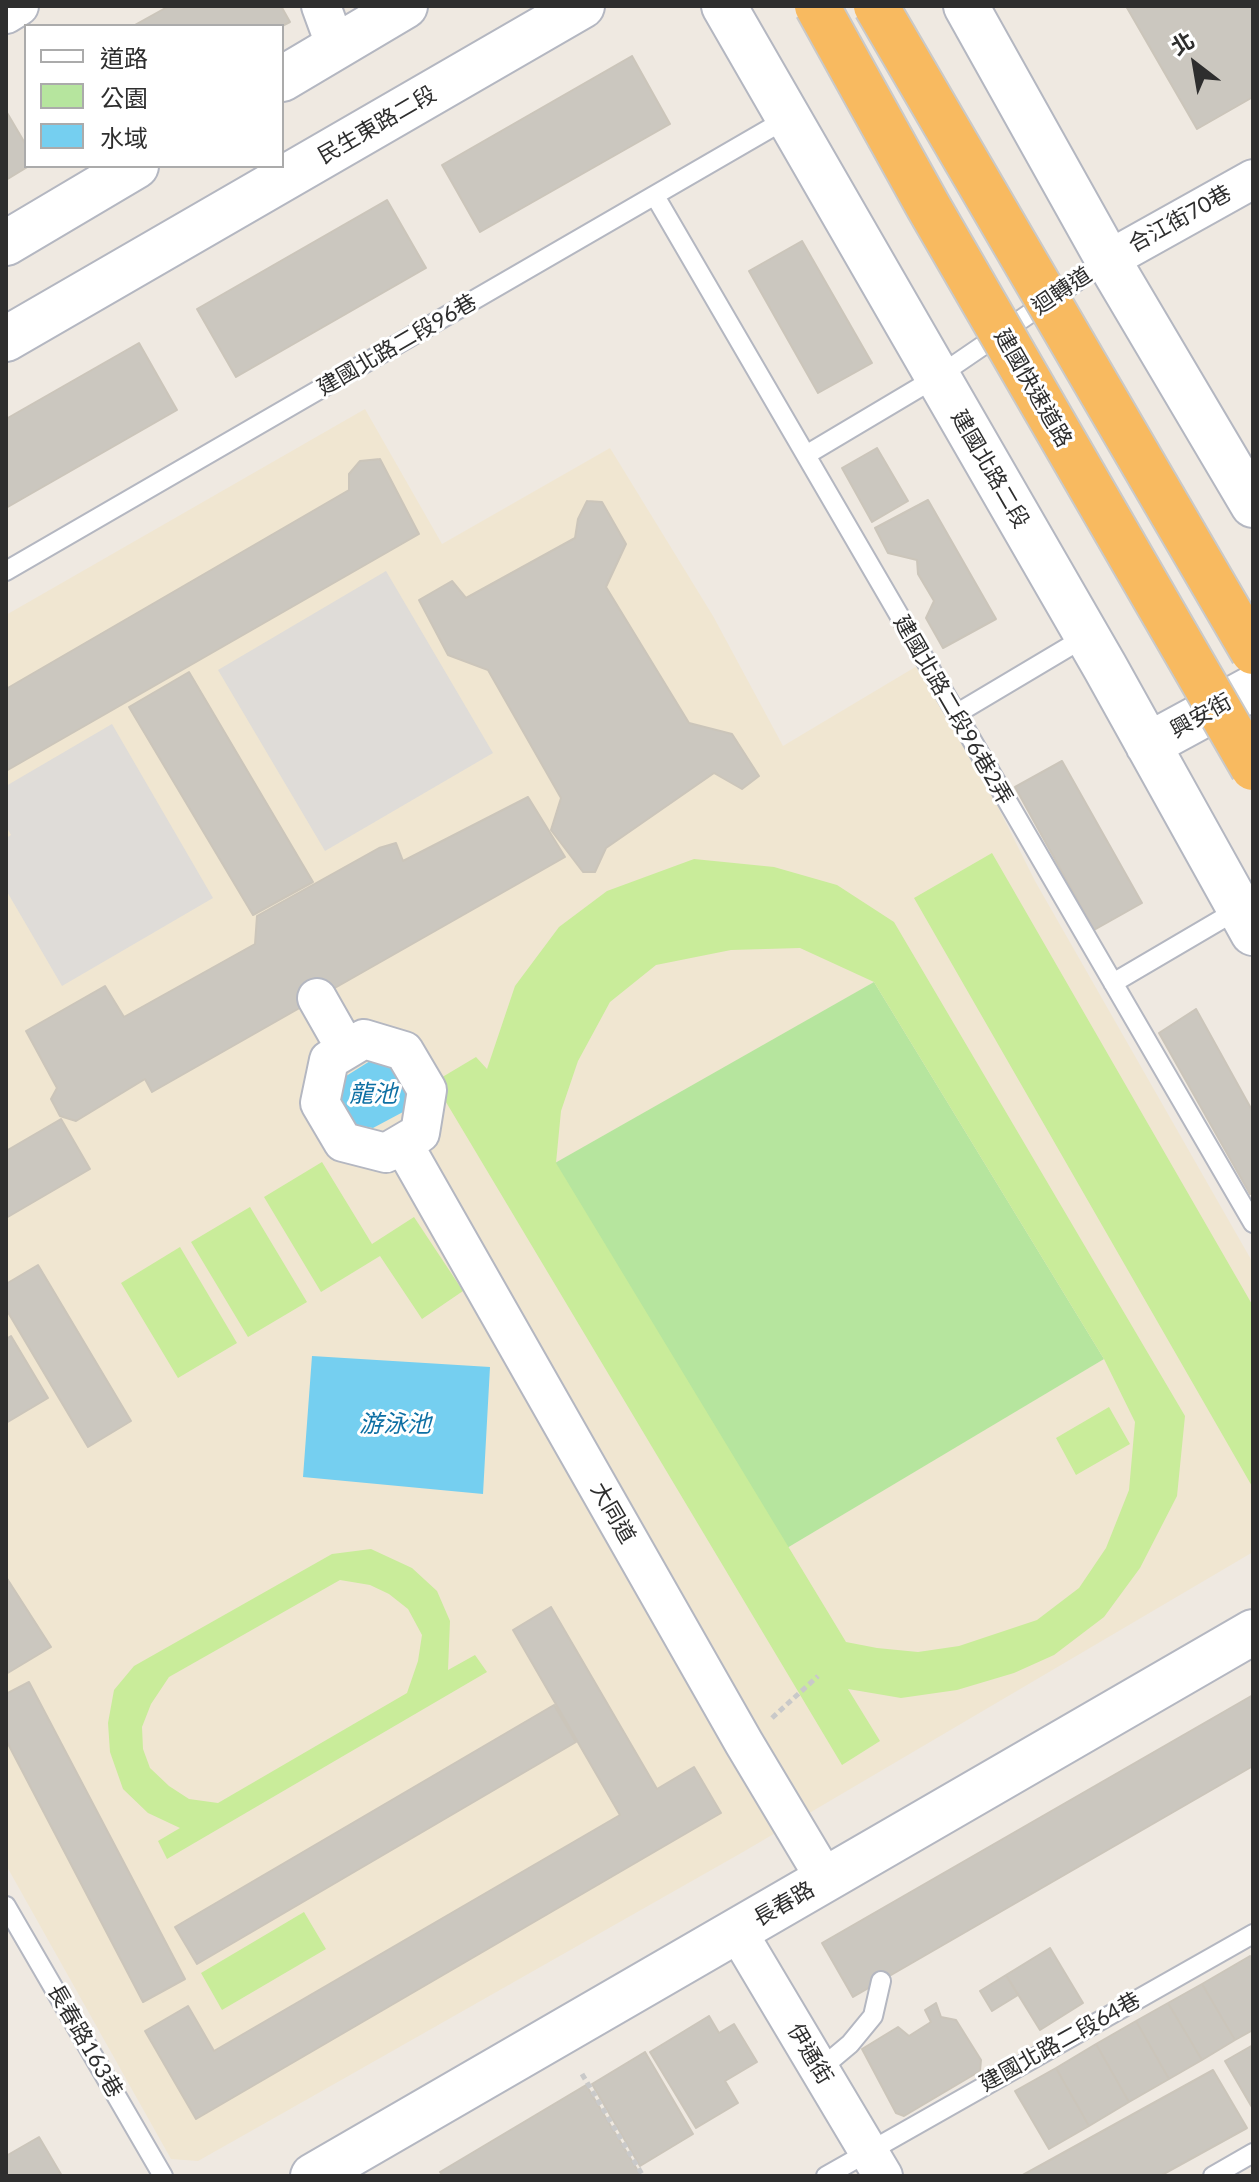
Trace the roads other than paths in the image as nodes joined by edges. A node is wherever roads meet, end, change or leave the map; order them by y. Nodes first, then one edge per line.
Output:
1 (19, 6) edge
2 (321, 6) edge
3 (405, 6) edge
4 (582, 6) edge
5 (724, 6) edge
6 (817, 6) edge
7 (876, 6) edge
8 (966, 6) edge
9 (6, 14) edge
10 (336, 47) junction
11 (284, 78) edge
12 (788, 118) junction
13 (133, 168) edge
14 (1253, 179) edge
15 (655, 196) junction
16 (6, 243) edge
17 (1108, 260) junction
18 (6, 339) edge
19 (937, 377) junction
20 (806, 455) junction
21 (1253, 505) edge
22 (6, 571) edge
23 (1087, 636) junction
24 (1253, 652) edge
25 (1253, 688) edge
26 (956, 714) junction
27 (1148, 745) junction
28 (1253, 768) edge
29 (1246, 921) edge
30 (1113, 983) junction
31 (317, 998) dead end
32 (346, 1049) junction
33 (403, 1144) junction
34 (1253, 1223) edge
35 (1253, 1632) edge
36 (826, 1880) junction
37 (6, 1906) edge
38 (737, 1931) junction
39 (1253, 1934) edge
40 (881, 1981) dead end
41 (819, 2070) junction
42 (1253, 2153) edge
43 (875, 2164) edge
44 (163, 2176) edge
45 (313, 2176) edge
46 (826, 2176) edge
47 (1213, 2176) edge

1 - 9 street
2 - 10 street
3 - 10 street
4 - 18 street, 民生東路二段
5 - 12 street, 建國北路二段
6 - 28 highway, 建國快速道路, bridge
7 - 24 highway, bridge
8 - 17 street
10 - 11 street
12 - 15 lane, 建國北路二段96巷
12 - 19 street, 建國北路二段
13 - 16 street
14 - 17 street, 合江街70巷
15 - 20 lane, 建國北路二段96巷2弄
15 - 22 lane, 建國北路二段96巷
17 - 19 lane, 迴轉道
17 - 21 street
19 - 20 lane, 迴轉道
19 - 23 street, 建國北路二段
20 - 26 lane, 建國北路二段96巷2弄
23 - 26 lane
23 - 27 street, 建國北路二段
25 - 27 street, 興安街
26 - 30 lane, 建國北路二段96巷2弄
27 - 29 street, 建國北路二段
29 - 30 lane
30 - 34 lane, 建國北路二段96巷2弄
31 - 32 street
32 - 33 street
32 - 33 street
33 - 36 street, 大同道
35 - 36 street, 長春路
36 - 38 street, 長春路
37 - 44 lane, 長春路163巷
38 - 41 street, 伊通街
38 - 45 street, 長春路
39 - 43 lane, 建國北路二段64巷
40 - 41 lane
41 - 43 street, 伊通街
42 - 47 lane
43 - 46 lane, 建國北路二段64巷

